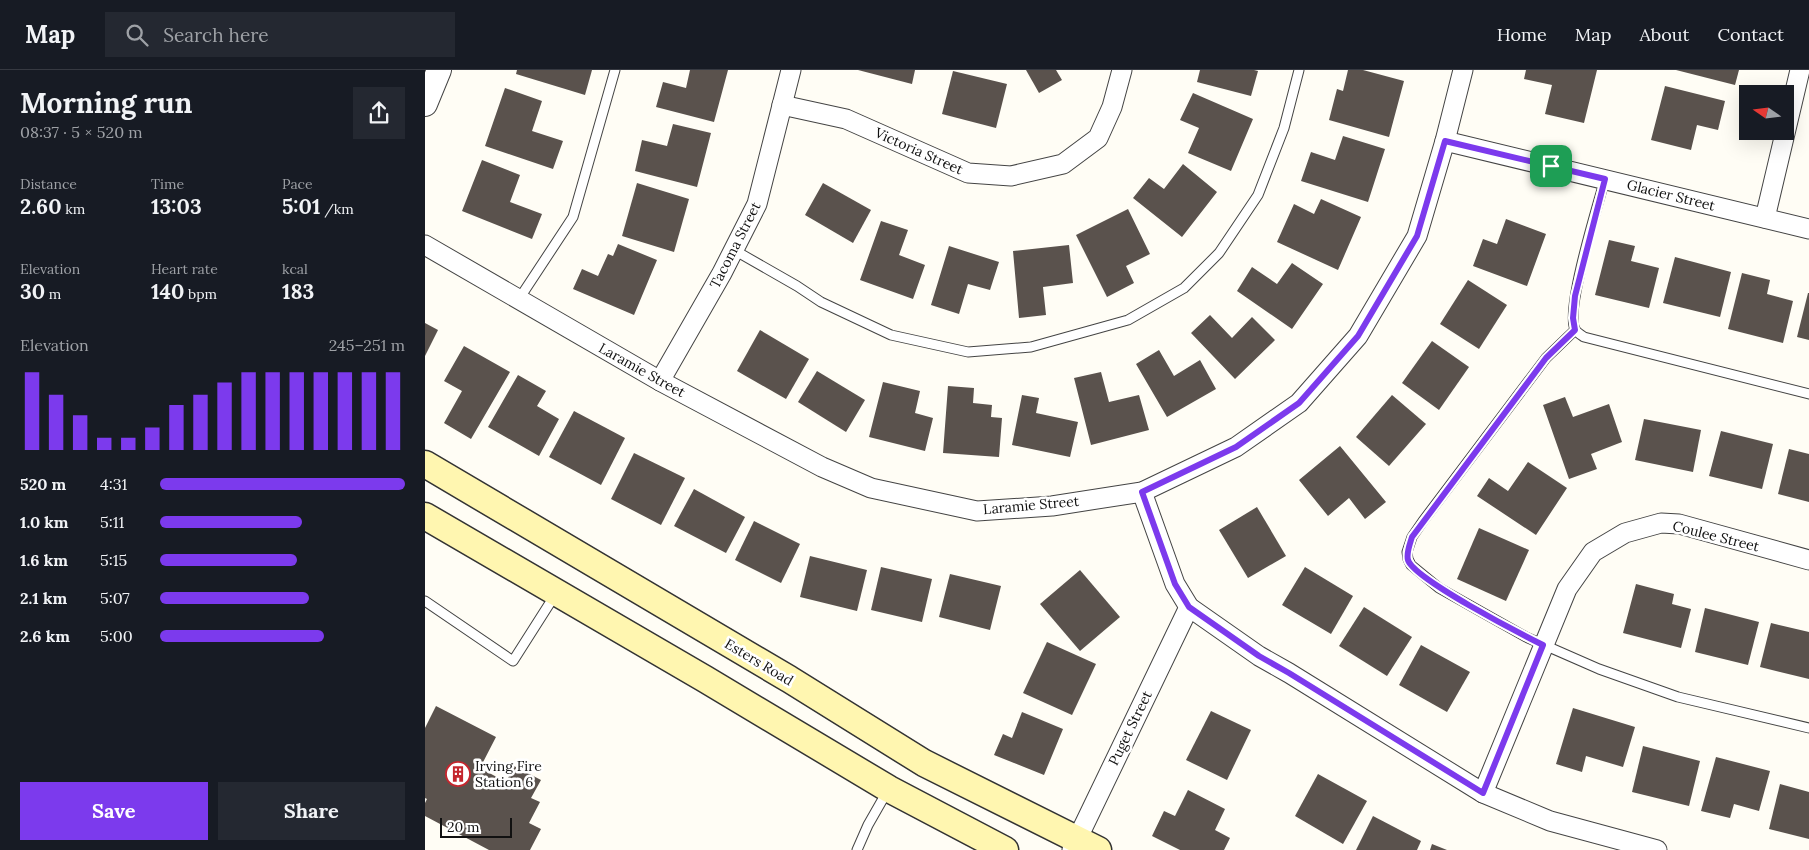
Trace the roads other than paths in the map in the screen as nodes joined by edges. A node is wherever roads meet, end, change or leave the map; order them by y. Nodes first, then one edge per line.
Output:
1 (439, 70) edge
2 (615, 70) edge
3 (791, 70) edge
4 (1122, 70) edge
5 (1299, 70) edge
6 (1463, 70) edge
7 (1800, 70) edge
8 (425, 104) edge
9 (782, 105) junction
10 (1445, 141) junction
11 (1605, 179) junction
12 (1765, 218) junction
13 (1809, 229) edge
14 (425, 245) edge
15 (734, 250) junction
16 (519, 299) junction
17 (1575, 330) junction
18 (660, 381) junction
19 (1809, 394) edge
20 (425, 464) edge
21 (1142, 492) junction
22 (425, 516) edge
23 (581, 557) junction
24 (1809, 560) edge
25 (557, 592) junction
26 (425, 601) edge
27 (1189, 607) junction
28 (1543, 645) junction
29 (1809, 728) edge
30 (889, 789) junction
31 (1483, 793) junction
32 (1082, 846) edge
33 (857, 850) edge
34 (1005, 850) edge
35 (1657, 850) edge

1 - 8 street
2 - 16 lane
3 - 9 street, Tacoma Street
4 - 9 street, Victoria Street
5 - 15 lane
6 - 10 street, Laramie Street
7 - 12 street
9 - 15 street, Tacoma Street
10 - 11 street, Glacier Street
10 - 21 street, Laramie Street
11 - 12 street, Glacier Street
11 - 17 lane
12 - 13 street, Glacier Street
14 - 16 street, Laramie Street
15 - 18 street, Tacoma Street
16 - 18 street, Laramie Street
17 - 19 lane
17 - 28 lane
18 - 21 street, Laramie Street
20 - 23 main road, Esters Road
21 - 27 street
22 - 25 main road
23 - 25 main road
23 - 32 main road, Esters Road
24 - 28 street, Coulee Street
25 - 26 lane
25 - 30 main road
27 - 31 street
27 - 32 street, Puget Street
28 - 29 lane
28 - 31 street, Coulee Street
30 - 33 lane
30 - 34 main road
31 - 35 street

